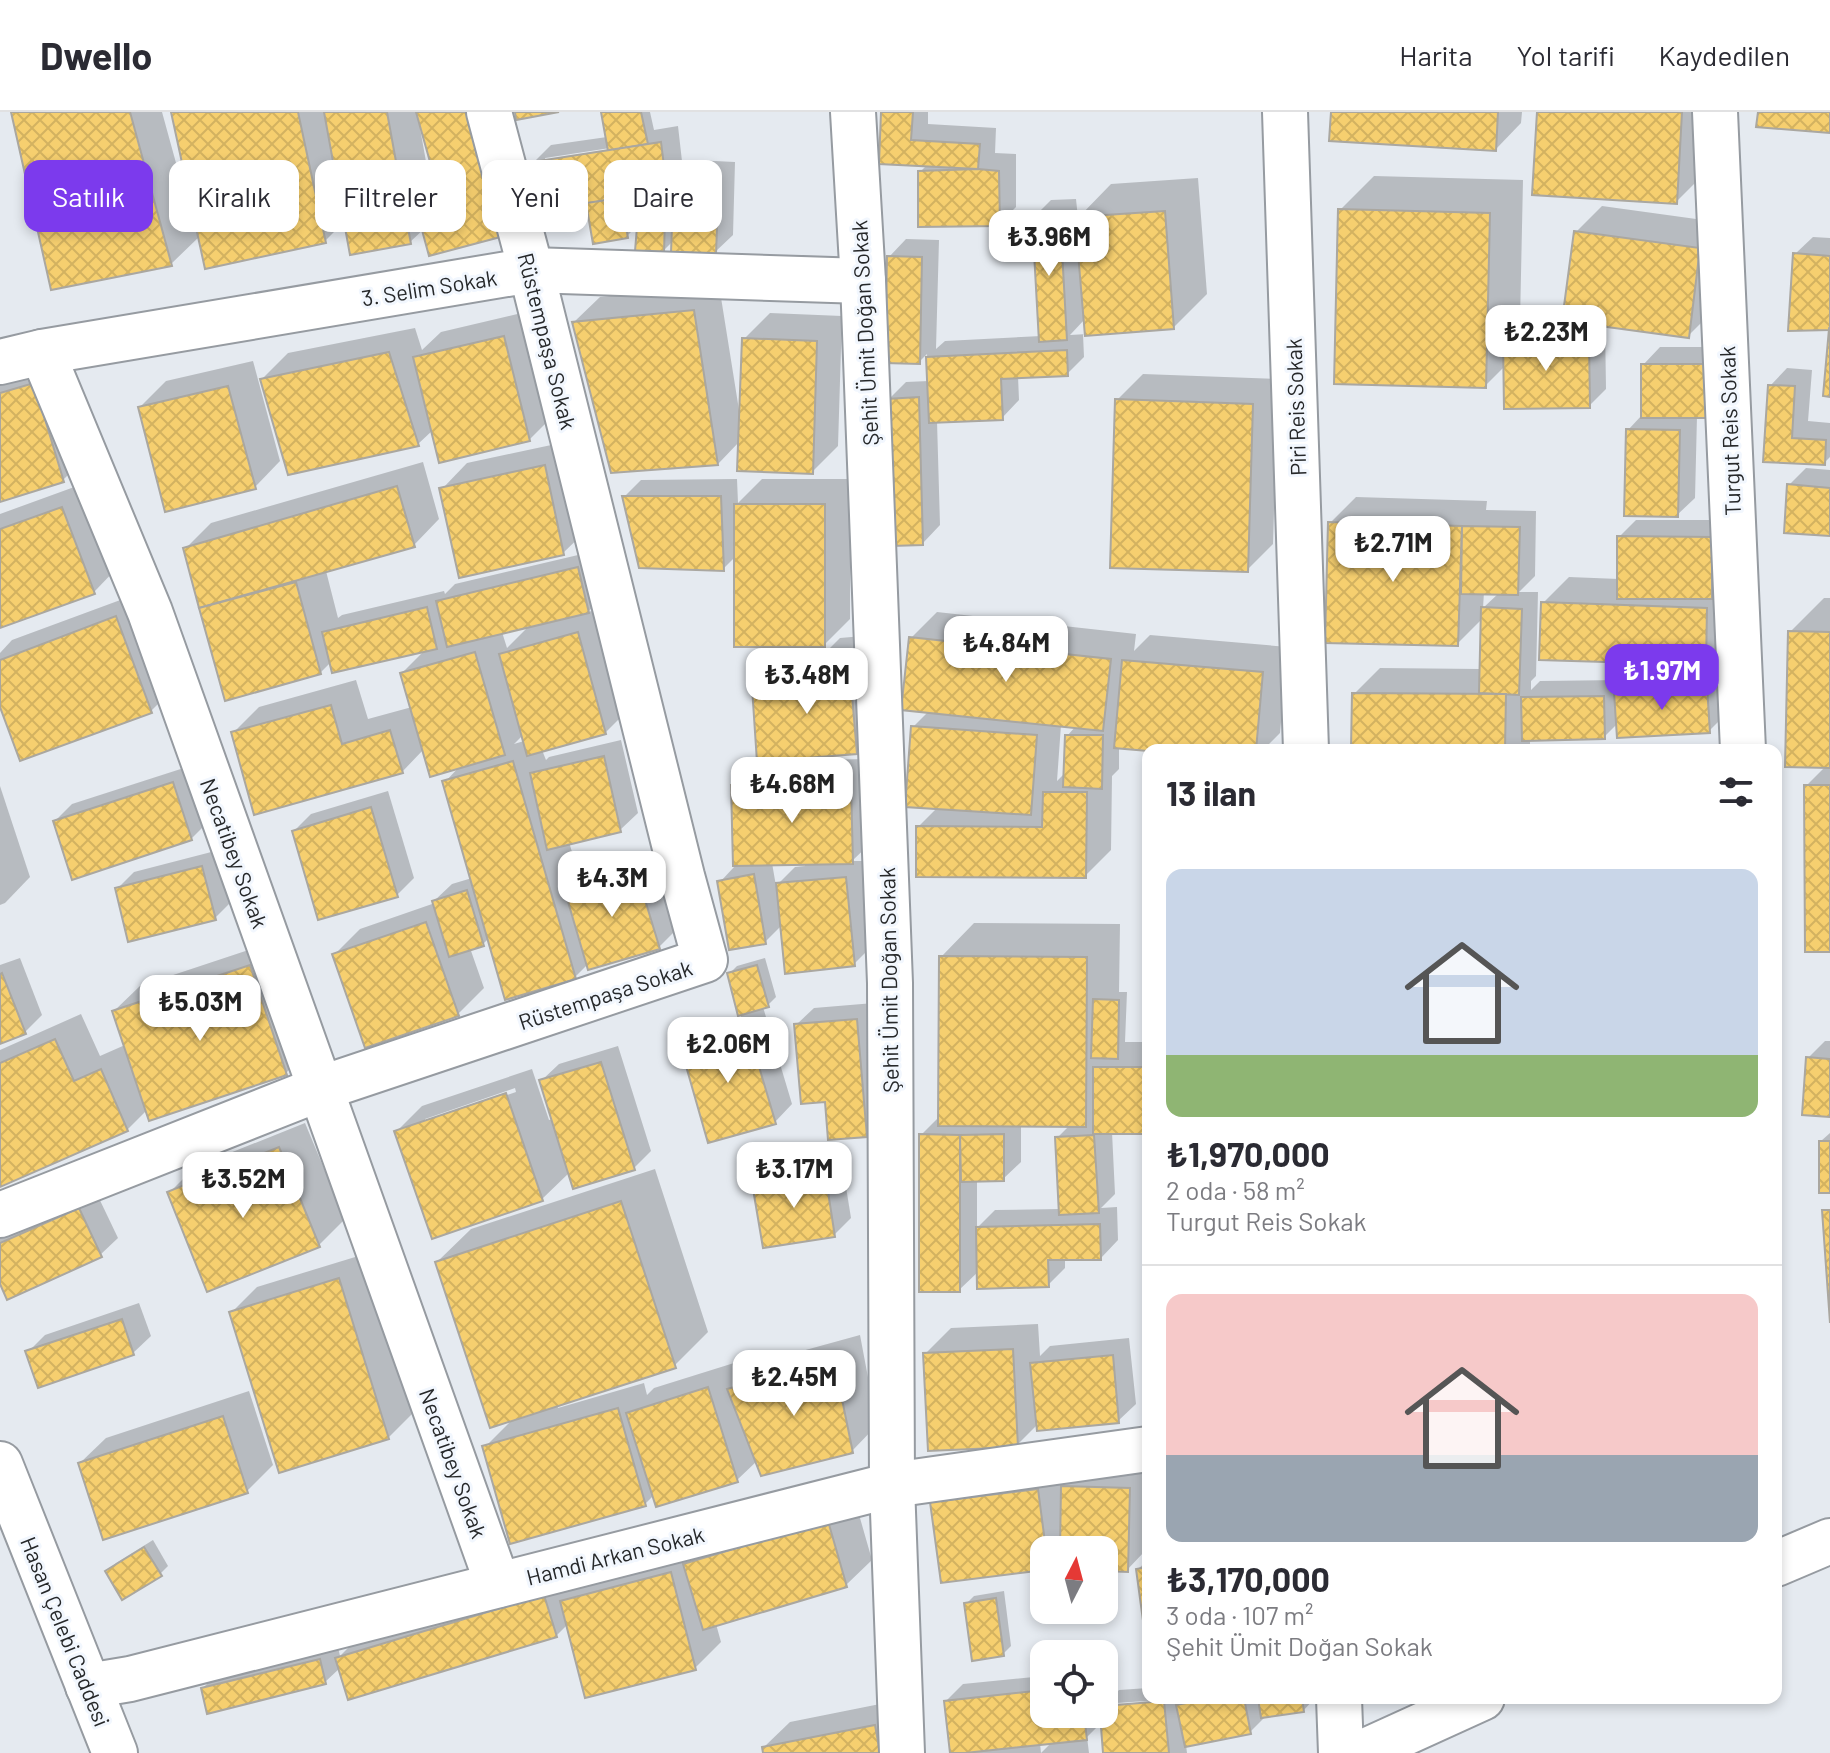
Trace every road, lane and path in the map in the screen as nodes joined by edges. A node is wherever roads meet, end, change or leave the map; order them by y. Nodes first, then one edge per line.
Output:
1 (489, 112) edge
2 (853, 112) edge
3 (1285, 112) edge
4 (1715, 112) edge
5 (531, 270) junction
6 (863, 281) junction
7 (42, 352) junction
8 (0, 362) edge
9 (1306, 744) edge
10 (1743, 744) edge
11 (319, 1089) junction
12 (0, 1215) edge
13 (1142, 1450) edge
14 (0, 1464) edge
15 (892, 1485) junction
16 (1830, 1541) edge
17 (17, 1561) edge
18 (1782, 1561) edge
19 (498, 1585) junction
20 (88, 1686) junction
21 (1339, 1704) edge
22 (1469, 1704) edge
23 (115, 1753) edge
24 (902, 1753) edge
25 (1341, 1753) edge
26 (1361, 1753) edge

1 - 5 street, Rüstempaşa Sokak
2 - 6 street, Şehit Ümit Doğan Sokak
3 - 9 street, Piri Reis Sokak
4 - 10 street, Turgut Reis Sokak
5 - 6 street, 3. Selim Sokak
5 - 7 street, 3. Selim Sokak
5 - 11 street, Rüstempaşa Sokak
6 - 15 street, Şehit Ümit Doğan Sokak
7 - 8 street, 3. Selim Sokak
7 - 11 street, Necatibey Sokak
11 - 12 street, Rüstempaşa Sokak
11 - 19 street, Necatibey Sokak
13 - 15 street, Hamdi Arkan Sokak
14 - 17 street, Hasan Çelebi Caddesi
15 - 19 street, Hamdi Arkan Sokak
15 - 24 street, Şehit Ümit Doğan Sokak
16 - 18 street
17 - 20 street, Hasan Çelebi Caddesi
19 - 20 street, Hamdi Arkan Sokak
20 - 23 street, Hasan Çelebi Caddesi
21 - 25 street
22 - 26 street

